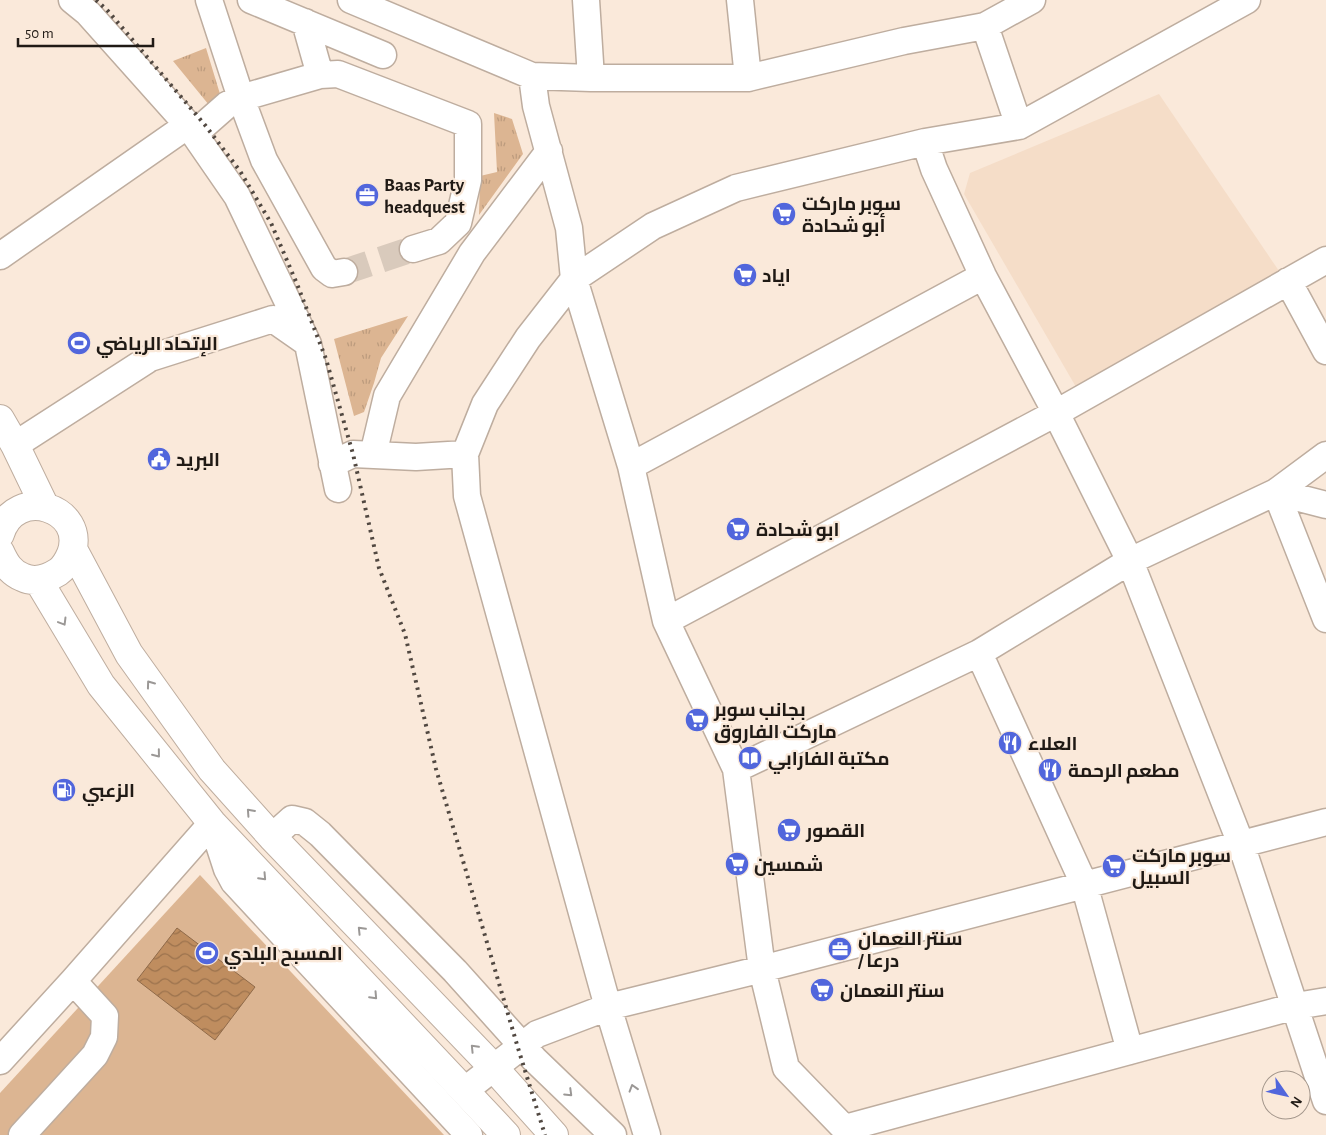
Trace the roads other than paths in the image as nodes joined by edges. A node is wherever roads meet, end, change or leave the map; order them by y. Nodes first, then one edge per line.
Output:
1 (72, 0) edge
2 (209, 0) edge
3 (251, 0) edge
4 (351, 0) edge
5 (586, 0) edge
6 (740, 0) edge
7 (1032, 0) edge
8 (1247, 0) edge
9 (305, 22) junction
10 (985, 26) junction
11 (383, 55) dead end
12 (320, 75) junction
13 (532, 76) junction
14 (591, 78) junction
15 (748, 78) junction
16 (241, 98) junction
17 (1019, 126) junction
18 (191, 130) junction
19 (925, 142) junction
20 (549, 152) junction
21 (413, 249) tunnel mouth
22 (0, 256) edge
23 (1326, 260) edge
24 (344, 272) tunnel mouth
25 (983, 276) junction
26 (574, 278) junction
27 (1288, 282) junction
28 (308, 344) junction
29 (1326, 351) edge
30 (1056, 413) junction
31 (0, 419) edge
32 (15, 445) junction
33 (465, 454) junction
34 (373, 455) junction
35 (1326, 455) edge
36 (332, 464) junction
37 (630, 466) junction
38 (338, 489) dead end
39 (1276, 492) junction
40 (1326, 505) edge
41 (45, 507) junction
42 (73, 549) junction
43 (8, 553) edge
44 (1130, 561) junction
45 (1326, 618) edge
46 (666, 621) junction
47 (979, 653) junction
48 (736, 769) junction
49 (1326, 822) edge
50 (212, 823) junction
51 (272, 837) junction
52 (1241, 844) junction
53 (1084, 884) junction
54 (762, 969) junction
55 (73, 981) junction
56 (1326, 1001) edge
57 (1296, 1006) junction
58 (608, 1007) junction
59 (531, 1046) junction
60 (1130, 1051) junction
61 (0, 1061) edge
62 (493, 1067) junction
63 (464, 1091) junction
64 (1326, 1101) edge
65 (536, 1124) edge
66 (848, 1131) edge
67 (22, 1135) edge
68 (470, 1135) edge
69 (506, 1135) edge
70 (554, 1135) edge
71 (613, 1135) edge
72 (647, 1135) edge

1 - 18 street
2 - 16 street
3 - 9 street
4 - 13 street
5 - 14 street
6 - 15 street
7 - 10 street
8 - 17 street
9 - 11 street
9 - 12 street
10 - 15 street
10 - 17 street
12 - 16 street
12 - 21 street
13 - 14 street
13 - 20 street
14 - 15 street
16 - 18 street
16 - 24 street
17 - 19 street
18 - 22 street
18 - 28 street
19 - 25 street
19 - 26 street
20 - 26 street
20 - 34 street
23 - 27 street
25 - 30 street
25 - 37 street
26 - 33 street
26 - 37 street
27 - 29 street
27 - 30 street
28 - 32 street
28 - 36 street
30 - 44 street
30 - 46 street
31 - 32 main road
32 - 41 main road
33 - 34 street
33 - 58 street
34 - 36 street
35 - 39 street
36 - 38 street
37 - 46 street
39 - 40 street
39 - 44 street
39 - 45 street
41 - 42 main road
41 - 43 main road
42 - 43 main road
51 -> 42 main road
43 -> 50 main road
44 - 47 street
44 - 52 street
46 - 48 street
47 - 48 street
47 - 53 street
48 - 54 street
49 - 52 street
50 - 55 street
50 -> 63 main road
50 - 68 street
51 - 59 street
62 -> 51 main road
52 - 53 street
52 - 57 street
53 - 54 street
53 - 60 street
54 - 58 street
54 - 66 street
55 - 61 street
55 - 67 street
56 - 57 street
57 - 60 street
57 - 64 street
58 - 59 street
72 -> 58 street
59 - 62 street
59 - 65 street
59 -> 71 street
60 - 66 street
62 - 63 street
62 - 65 main road
63 - 69 main road
65 - 70 main road

